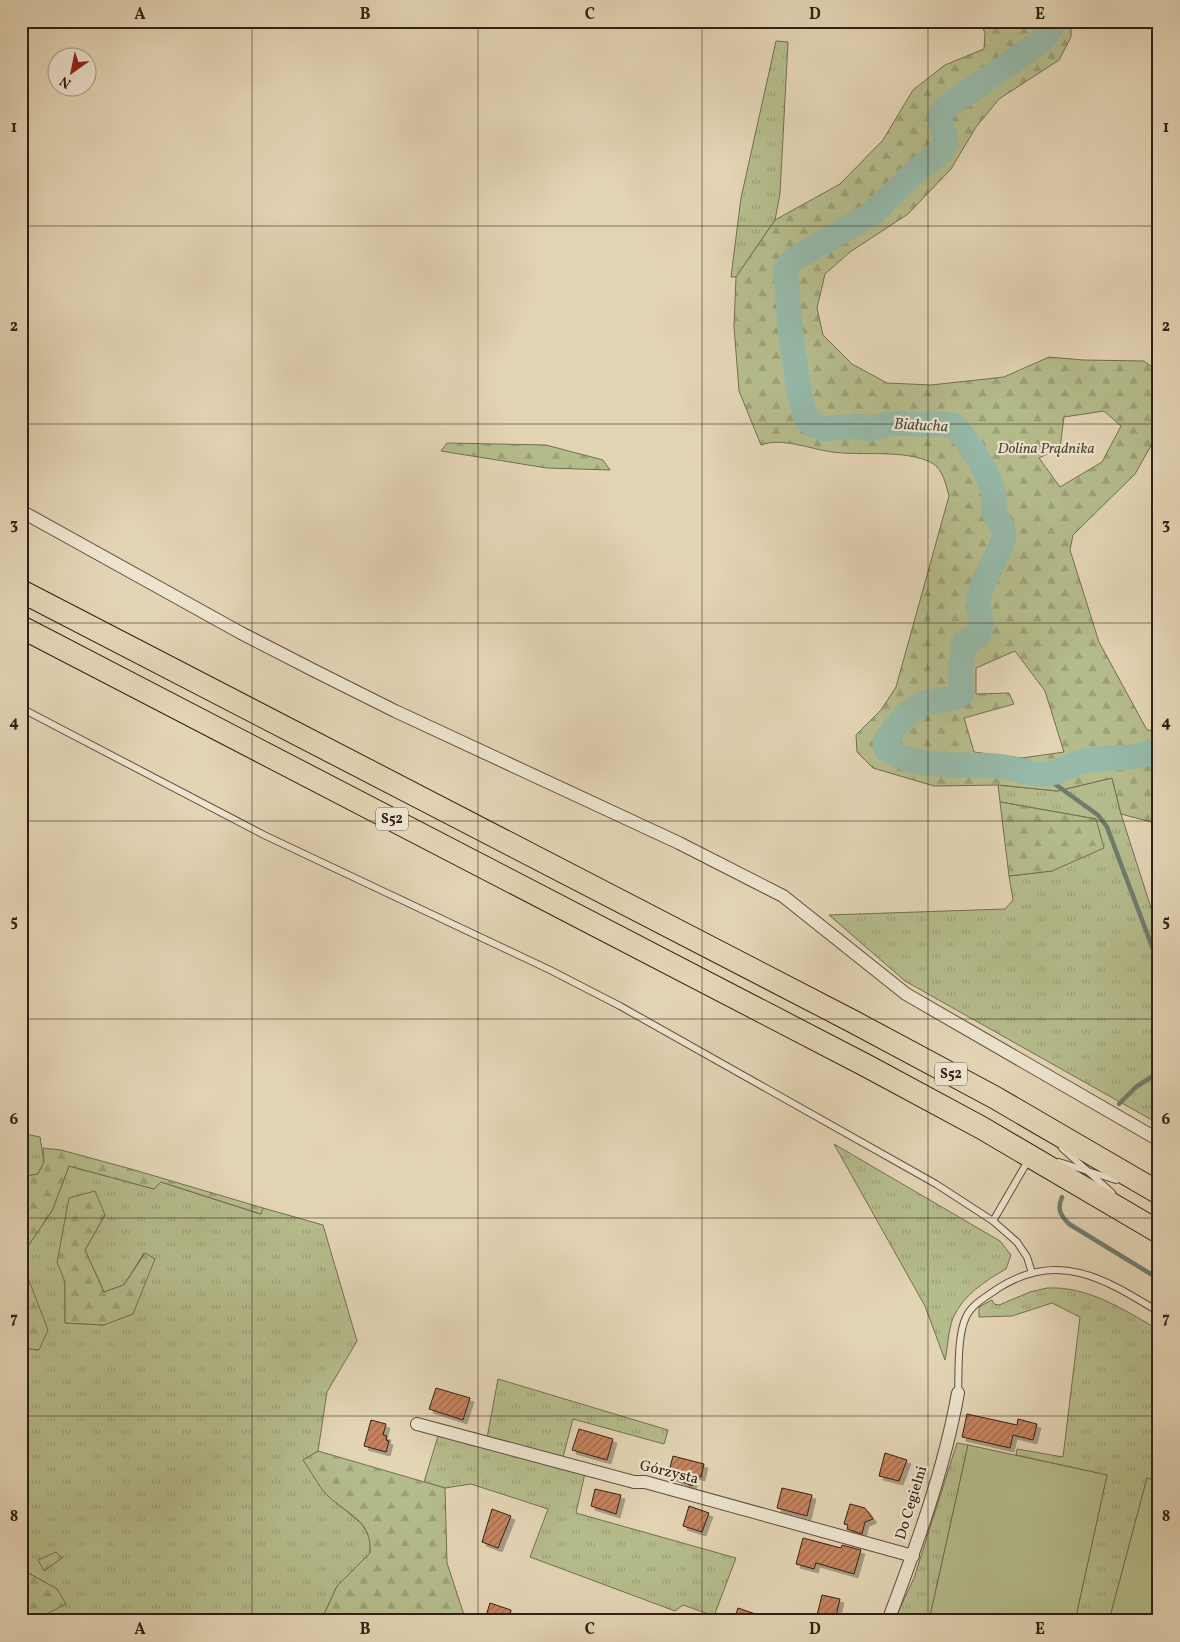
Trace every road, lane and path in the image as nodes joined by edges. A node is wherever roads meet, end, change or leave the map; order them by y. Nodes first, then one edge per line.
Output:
1 (21, 511) edge
2 (21, 591) edge
3 (21, 627) edge
4 (21, 708) edge
5 (1025, 1114) junction
6 (1159, 1140) edge
7 (1032, 1156) junction
8 (1085, 1169) junction
9 (1159, 1193) edge
10 (994, 1221) junction
11 (1152, 1228) edge
12 (1032, 1273) junction
13 (1159, 1312) edge
14 (958, 1393) joint
15 (417, 1424) dead end
16 (913, 1556) junction
17 (888, 1621) edge

1 - 6 street
2 - 5 highway, S52
3 - 7 highway, S52
4 - 10 lane
5 - 8 lane
5 - 9 highway, S52
7 - 8 lane
7 - 10 lane
7 - 11 highway, S52
8 - 9 lane
8 - 11 lane
10 - 12 lane
12 - 13 lane
12 - 14 lane
14 - 16 street, Do Cegielni
15 - 16 street, Górzysta
16 - 17 street, Do Cegielni

